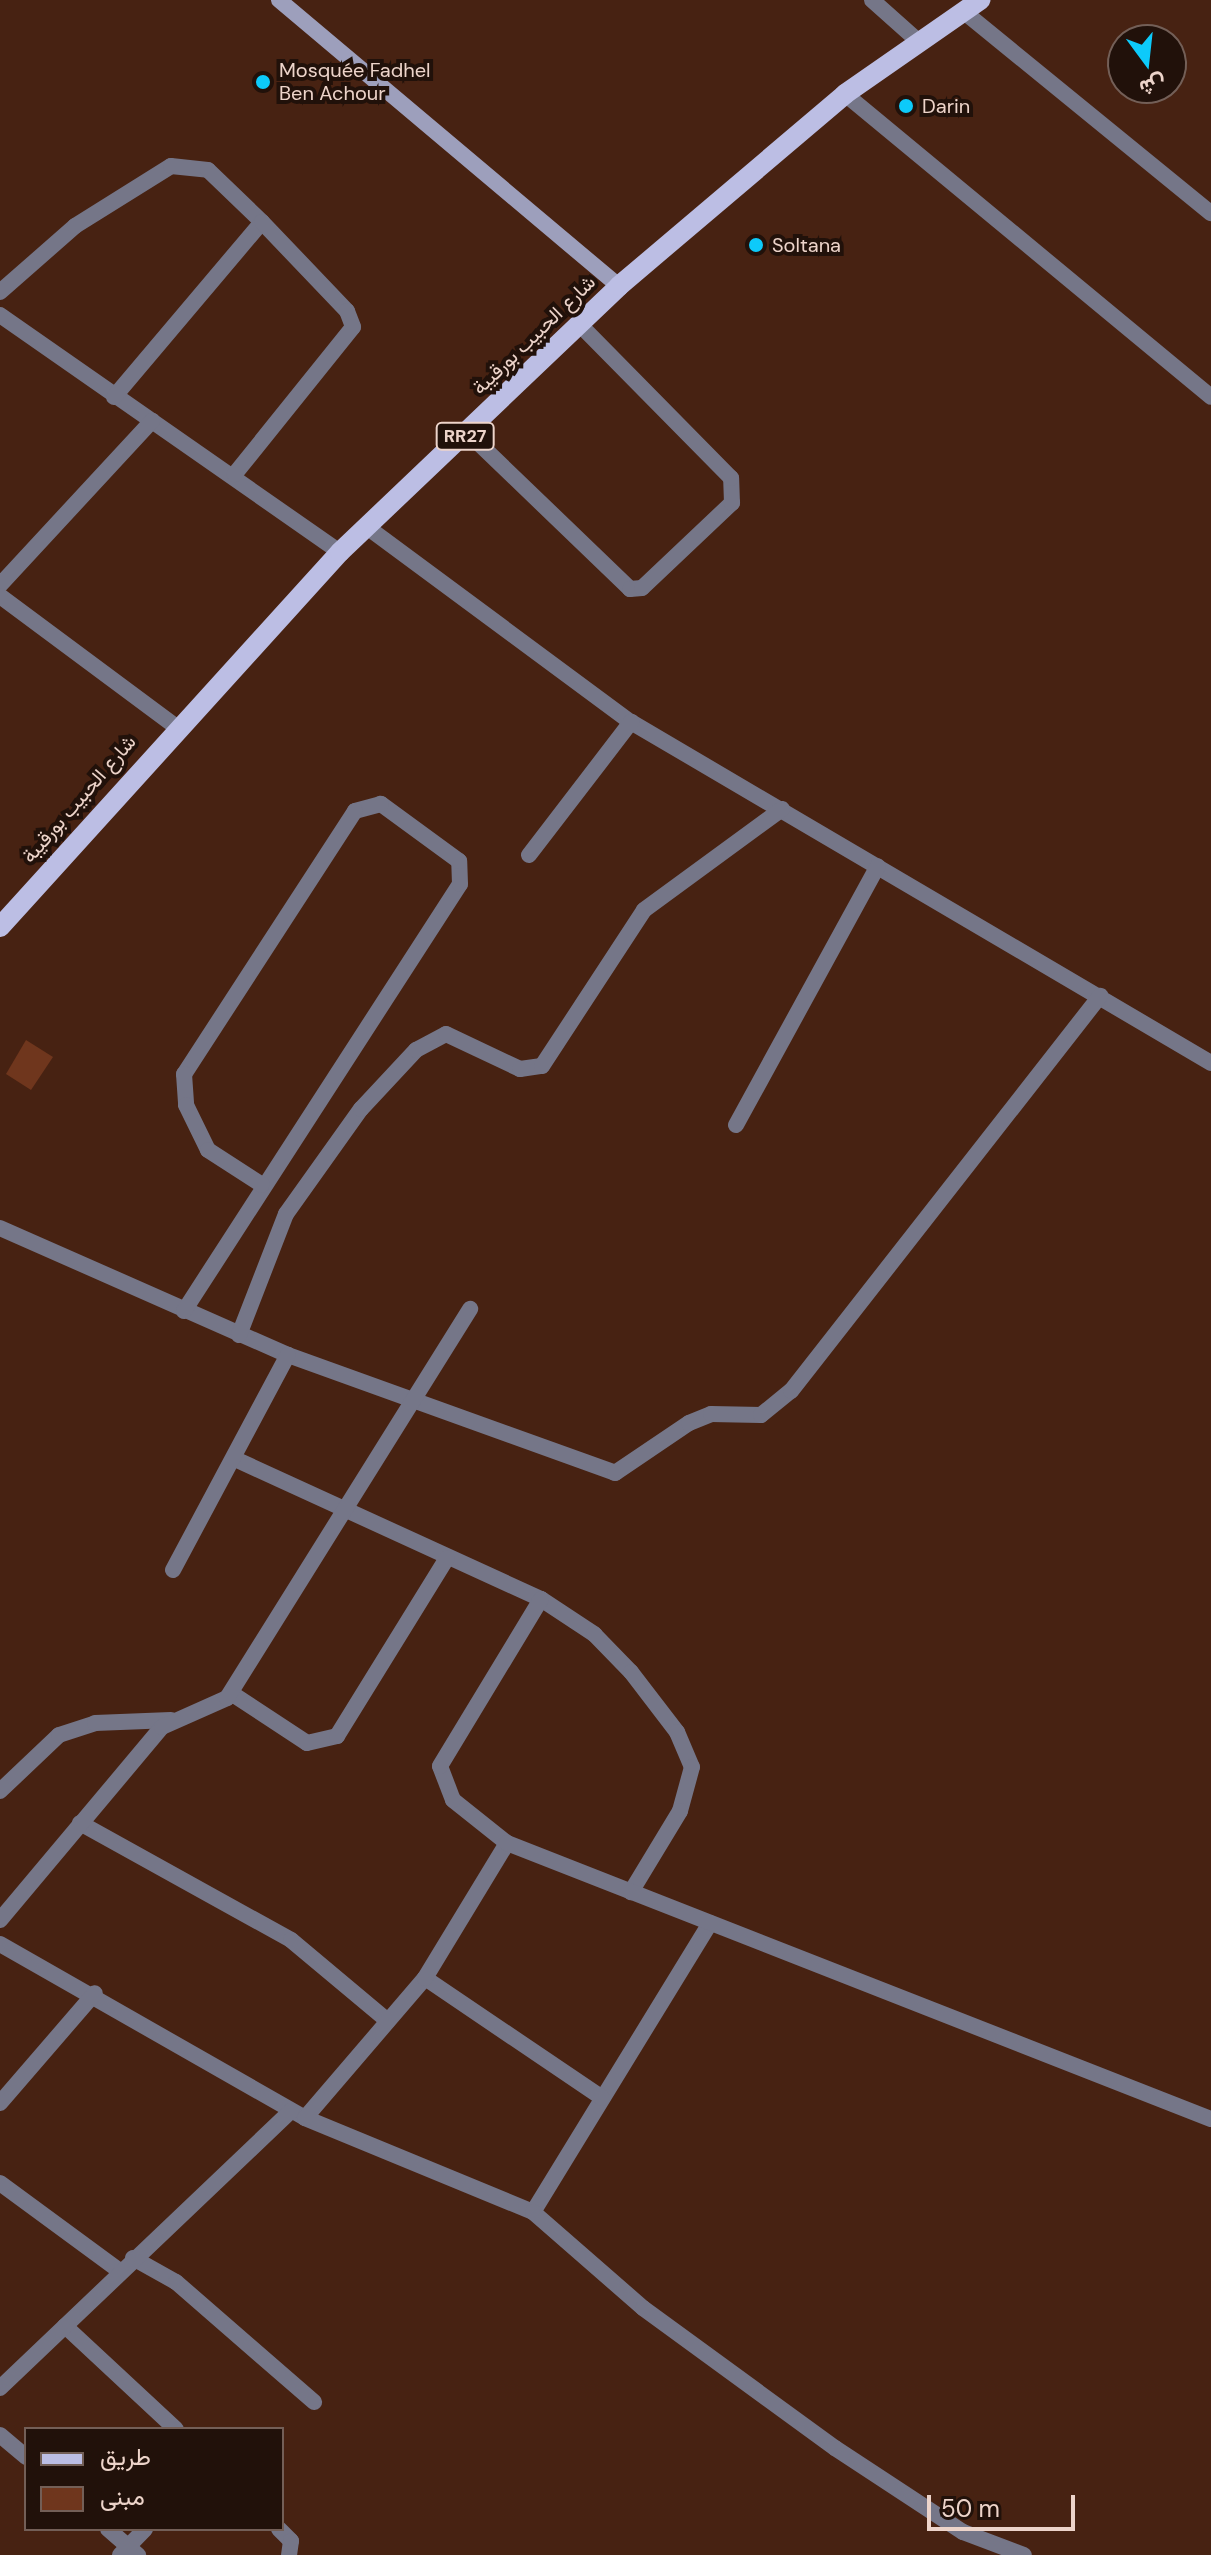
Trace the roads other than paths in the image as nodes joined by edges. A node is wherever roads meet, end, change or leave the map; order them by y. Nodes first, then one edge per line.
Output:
1 (279, 0) edge
2 (872, 0) edge
3 (971, 5) edge
4 (918, 41) junction
5 (845, 94) junction
6 (1209, 209) edge
7 (262, 222) junction
8 (619, 286) junction
9 (0, 292) edge
10 (0, 315) edge
11 (580, 325) junction
12 (114, 397) junction
13 (1211, 397) edge
14 (152, 421) junction
15 (468, 433) junction
16 (235, 474) junction
17 (367, 527) junction
18 (340, 552) junction
19 (0, 585) edge
20 (0, 596) edge
21 (631, 722) junction
22 (175, 726) junction
23 (782, 809) junction
24 (529, 855) dead end
25 (878, 866) junction
26 (2, 918) edge
27 (1100, 996) junction
28 (1211, 1063) edge
29 (736, 1125) dead end
30 (262, 1185) junction
31 (0, 1228) edge
32 (470, 1309) dead end
33 (184, 1311) junction
34 (239, 1335) junction
35 (288, 1355) junction
36 (418, 1400) junction
37 (235, 1459) junction
38 (347, 1508) junction
39 (447, 1558) junction
40 (173, 1570) dead end
41 (541, 1599) junction
42 (231, 1693) junction
43 (171, 1720) junction
44 (0, 1791) edge
45 (80, 1823) junction
46 (507, 1843) junction
47 (631, 1892) junction
48 (0, 1920) edge
49 (710, 1923) junction
50 (0, 1944) edge
51 (425, 1978) junction
52 (95, 1993) junction
53 (388, 2021) junction
54 (602, 2098) junction
55 (0, 2103) edge
56 (298, 2114) junction
57 (1211, 2119) edge
58 (0, 2183) edge
59 (533, 2212) junction
60 (133, 2258) junction
61 (120, 2271) junction
62 (65, 2326) junction
63 (0, 2388) edge
64 (314, 2402) dead end
65 (174, 2427) edge
66 (0, 2435) edge
67 (24, 2455) edge
68 (110, 2531) edge
69 (144, 2531) edge
70 (281, 2531) edge
71 (129, 2552) edge
72 (289, 2555) edge
73 (1024, 2555) edge

1 - 8 street
2 - 4 street
3 - 4 main road, شارع الحبيب بورقيبة / RR27
3 - 6 street
4 - 5 main road, شارع الحبيب بورقيبة / RR27
5 - 8 main road, شارع الحبيب بورقيبة / RR27
5 - 13 street
7 - 9 street
7 - 12 street
7 - 16 street
8 - 11 main road, شارع الحبيب بورقيبة / RR27
10 - 12 street
11 - 15 main road, شارع الحبيب بورقيبة / RR27
11 - 15 street
12 - 14 street
14 - 16 street
14 - 19 street
15 - 17 main road, شارع الحبيب بورقيبة / RR27
16 - 18 street
17 - 18 main road, شارع الحبيب بورقيبة / RR27
17 - 21 street
18 - 22 main road, شارع الحبيب بورقيبة / RR27
20 - 22 street
21 - 23 street
21 - 24 street
22 - 26 main road, شارع الحبيب بورقيبة / RR27
23 - 25 street
23 - 34 street
25 - 27 street
25 - 29 street
27 - 28 street
27 - 36 street
30 - 30 street
30 - 33 street
31 - 33 street
32 - 36 street
33 - 34 street
34 - 35 street
35 - 36 street
35 - 37 street
36 - 38 street
37 - 38 street
37 - 40 street
38 - 39 street
38 - 42 street
39 - 41 street
39 - 42 street
41 - 46 street
41 - 47 street
42 - 43 street
43 - 44 street
43 - 45 street
45 - 48 street
45 - 53 street
46 - 47 street
46 - 51 street
47 - 49 street
49 - 54 street
49 - 57 street
50 - 52 street
51 - 53 street
51 - 54 street
52 - 55 street
52 - 56 street
53 - 56 street
54 - 59 street
56 - 59 street
56 - 60 street
58 - 61 street
59 - 73 street
60 - 61 street
60 - 64 street
61 - 62 street
62 - 63 street
62 - 65 street
66 - 67 street
68 - 71 street
69 - 71 street
70 - 72 street

